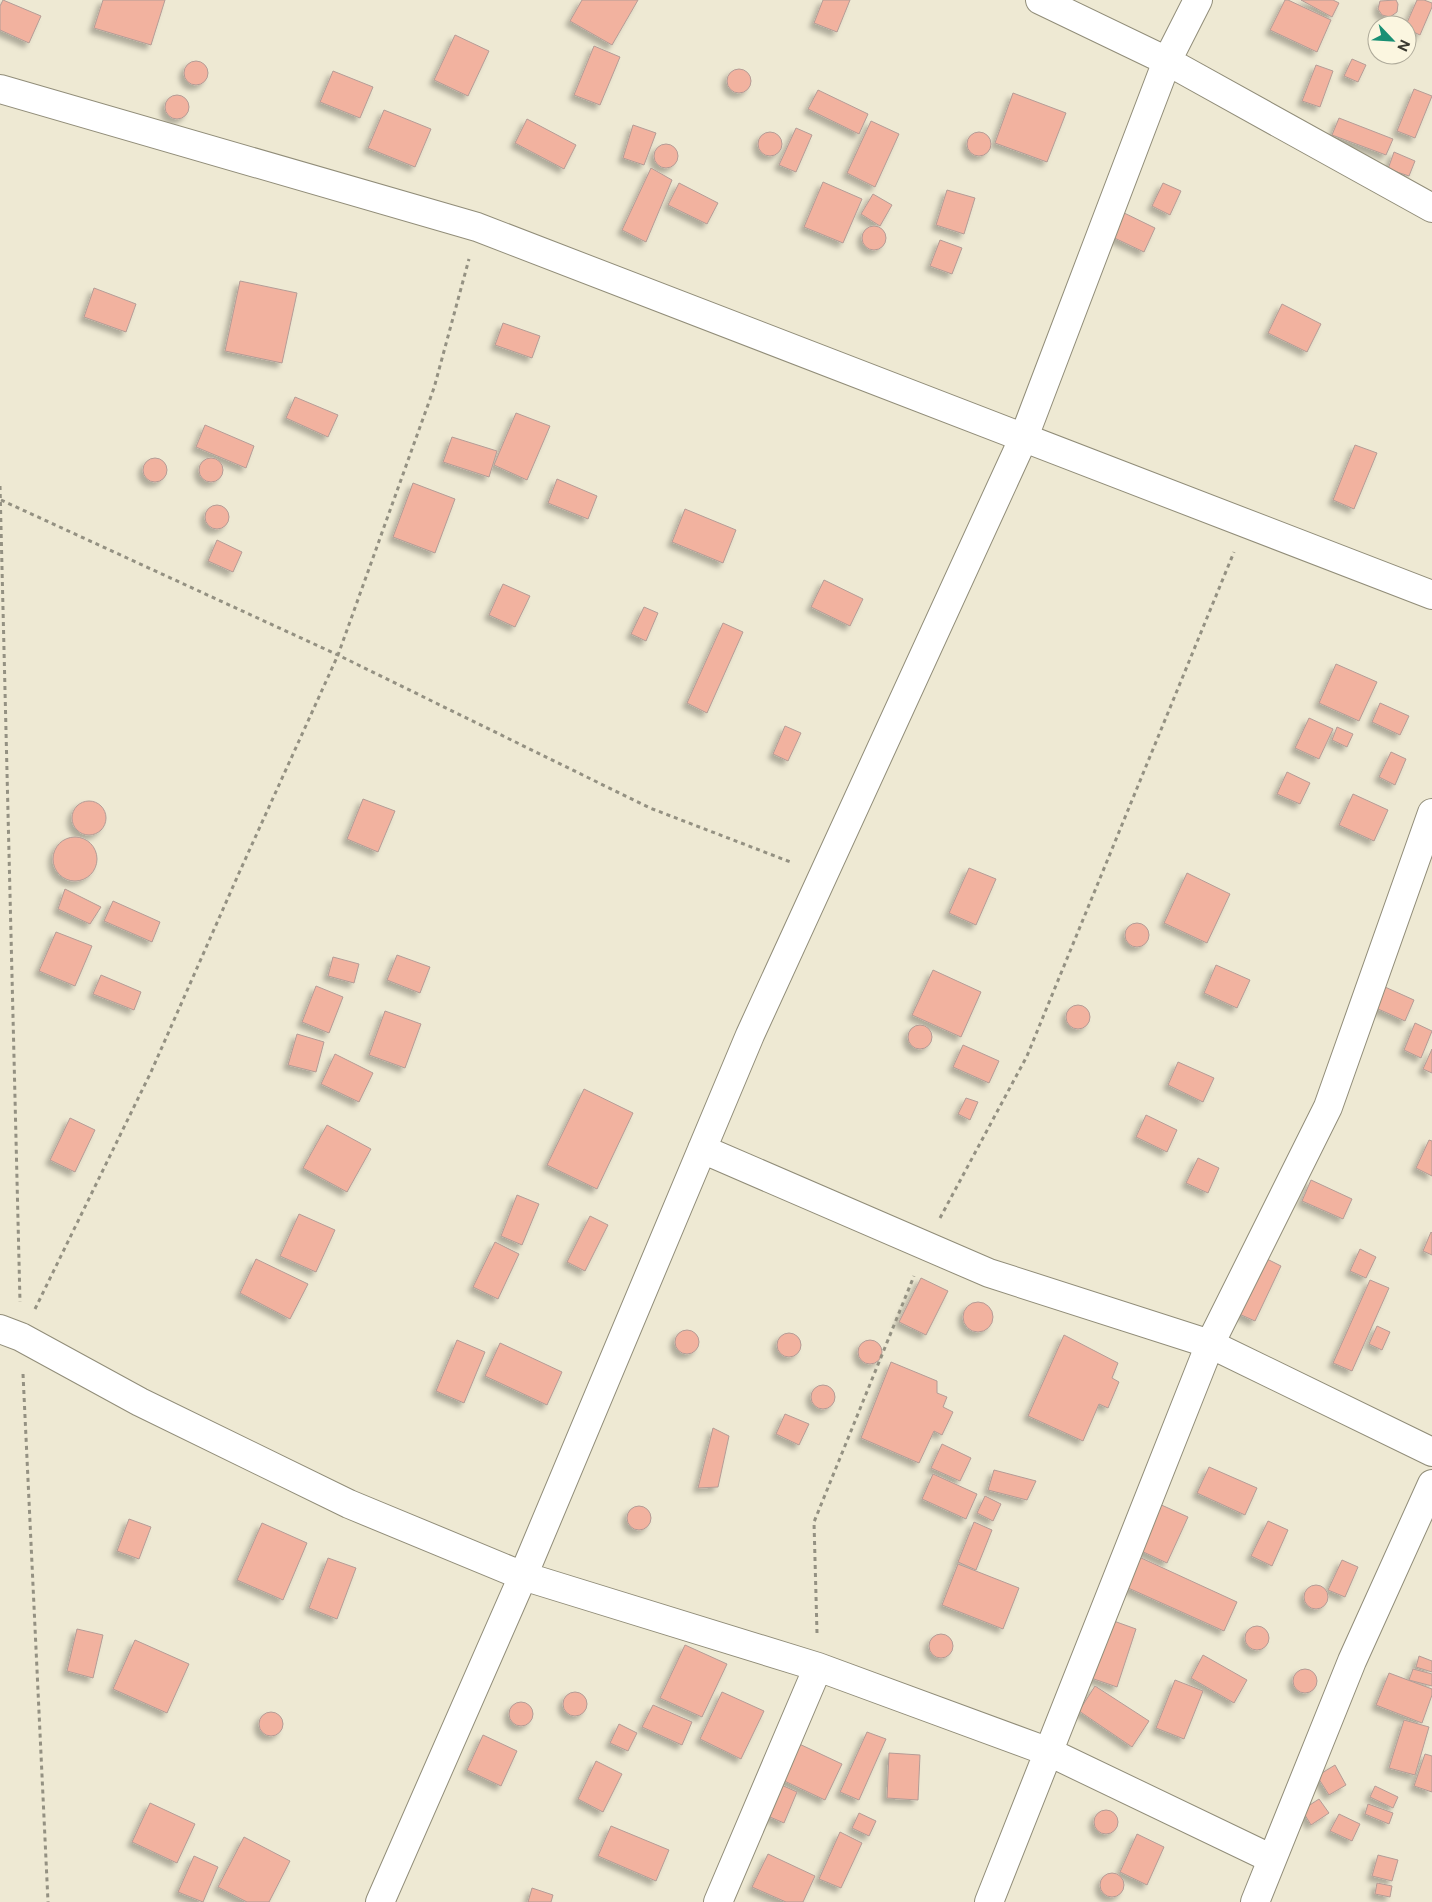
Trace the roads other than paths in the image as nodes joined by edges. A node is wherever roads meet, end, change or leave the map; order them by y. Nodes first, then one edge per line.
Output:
1 (1040, 0) edge
2 (1198, 0) edge
3 (1167, 61) junction
4 (0, 89) edge
5 (1432, 208) edge
6 (1024, 438) junction
7 (1432, 595) edge
8 (1432, 813) edge
9 (702, 1149) junction
10 (10, 1333) edge
11 (1210, 1344) junction
12 (1432, 1452) edge
13 (1432, 1484) edge
14 (523, 1576) junction
15 (818, 1667) junction
16 (1049, 1752) junction
17 (1272, 1859) junction
18 (380, 1902) edge
19 (718, 1902) edge
20 (989, 1902) edge
21 (1255, 1902) edge

1 - 3 street
2 - 3 street
3 - 5 street
3 - 6 street
4 - 6 street
6 - 7 street
6 - 9 street
8 - 11 street
9 - 11 street
9 - 14 street
10 - 14 street
11 - 12 street
11 - 16 street
13 - 17 street
14 - 15 street
14 - 18 street
15 - 16 street
15 - 19 street
16 - 17 street
16 - 20 street
17 - 21 street

